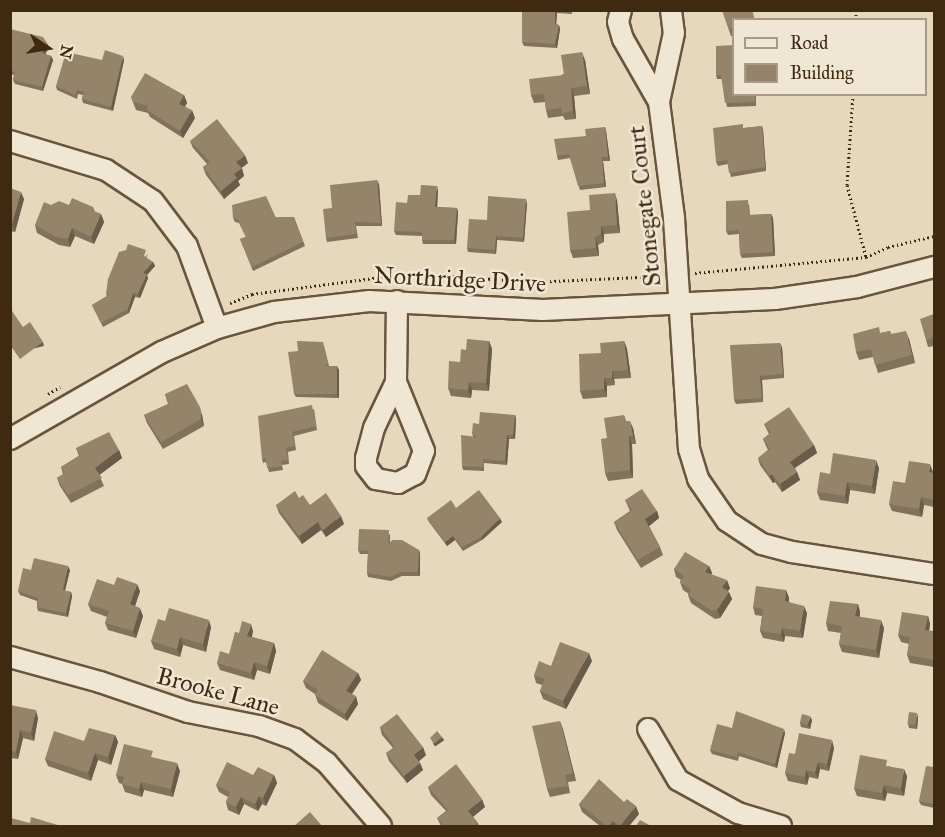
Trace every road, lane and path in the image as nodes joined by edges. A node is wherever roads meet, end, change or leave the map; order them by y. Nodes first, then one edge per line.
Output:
1 (621, 10) edge
2 (671, 10) edge
3 (853, 96) edge
4 (659, 102) junction
5 (10, 141) edge
6 (934, 237) edge
7 (866, 257) junction
8 (830, 260) dead end
9 (934, 267) edge
10 (532, 282) dead end
11 (252, 294) dead end
12 (397, 301) junction
13 (680, 305) junction
14 (217, 328) junction
15 (396, 382) junction
16 (10, 439) edge
17 (934, 574) edge
18 (10, 657) edge
19 (648, 729) dead end
20 (381, 826) edge
21 (782, 826) edge

1 - 4 street, Stonegate Court
2 - 4 street, Stonegate Court
3 - 7 path
4 - 13 street, Stonegate Court
5 - 14 street
6 - 7 path
7 - 8 path
9 - 13 street, Northridge Drive
10 - 11 path
12 - 13 street, Northridge Drive
12 - 14 street, Northridge Drive
12 - 15 street
13 - 17 street, Stonegate Court
14 - 16 street, Northridge Drive
15 - 15 street
18 - 20 street, Brooke Lane
19 - 21 street

